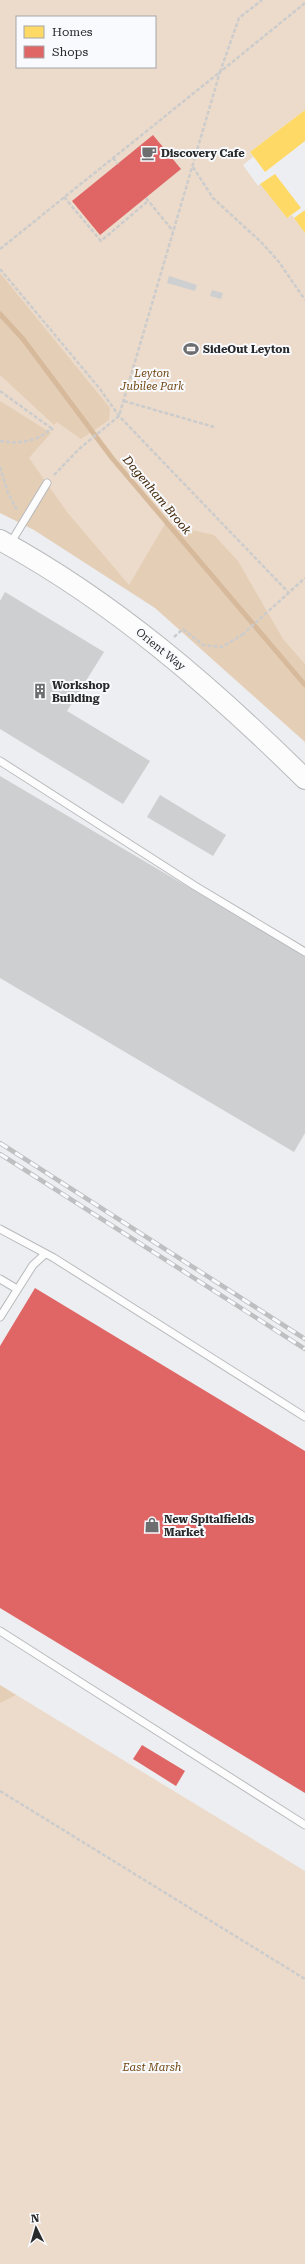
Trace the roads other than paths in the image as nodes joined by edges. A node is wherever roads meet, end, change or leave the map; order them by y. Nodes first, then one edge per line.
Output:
1 (47, 483) road end
2 (5, 542) edge
3 (0, 761) edge
4 (305, 779) edge
5 (305, 952) edge
6 (0, 1229) edge
7 (44, 1255) junction
8 (0, 1279) edge
9 (17, 1289) junction
10 (0, 1317) edge
11 (305, 1417) edge
12 (0, 1631) edge
13 (305, 1825) edge

1 - 2 lane
2 - 4 street, Orient Way
3 - 5 lane
6 - 7 lane
7 - 9 lane
7 - 11 lane
8 - 9 lane
9 - 10 lane
12 - 13 lane

